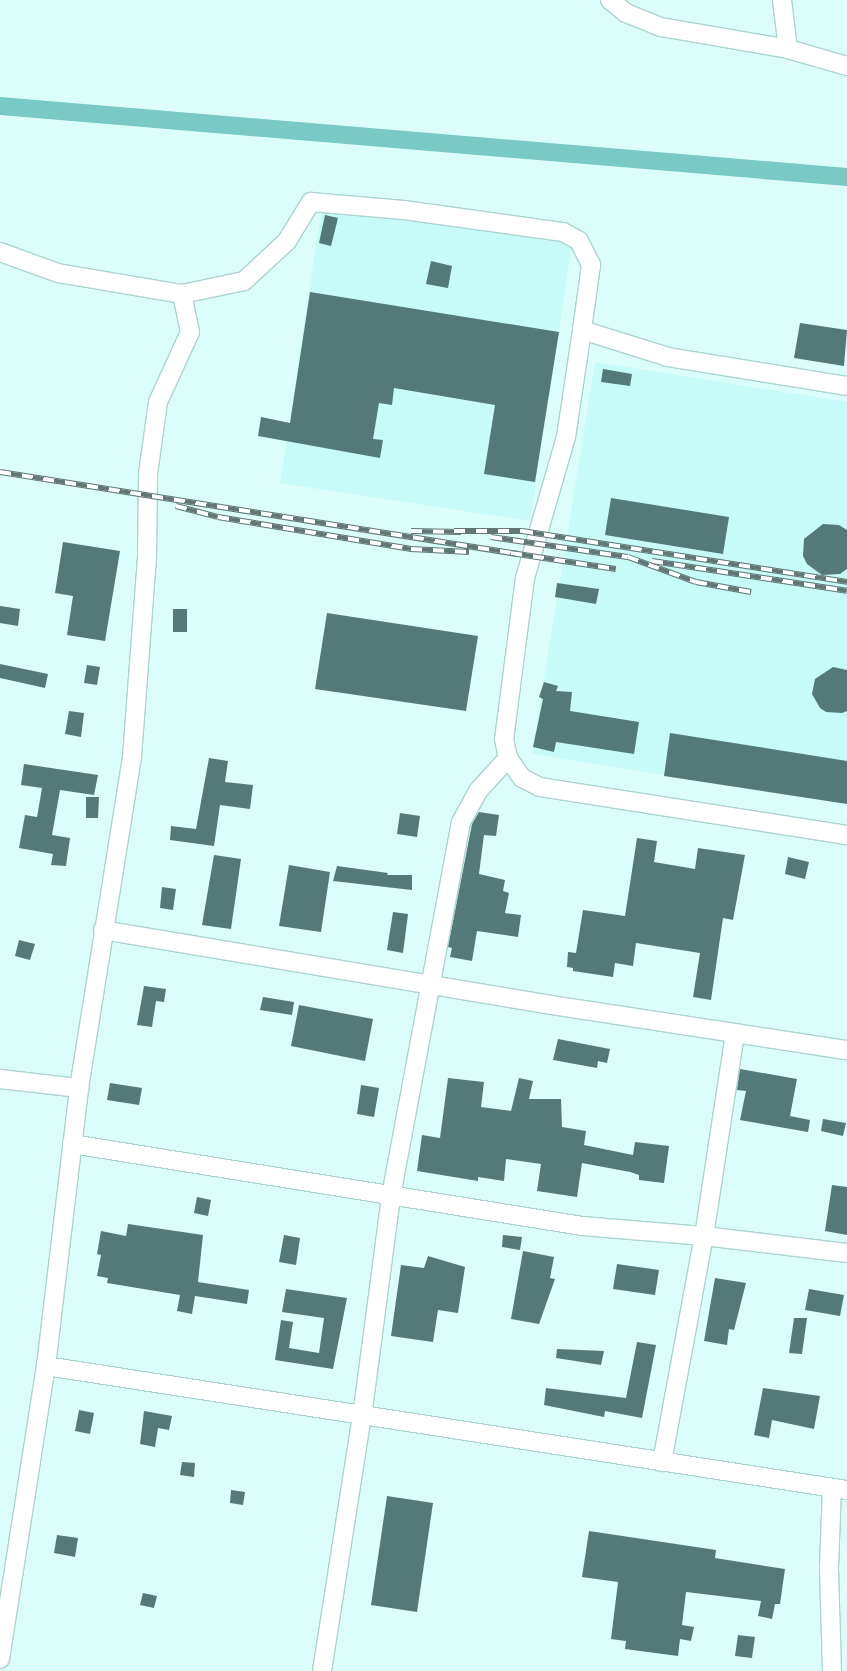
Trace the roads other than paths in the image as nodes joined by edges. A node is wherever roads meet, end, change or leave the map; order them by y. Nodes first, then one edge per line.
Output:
1 (610, 0) edge
2 (782, 0) edge
3 (788, 49) junction
4 (847, 66) edge
5 (0, 252) edge
6 (182, 294) junction
7 (582, 330) junction
8 (847, 386) edge
9 (508, 758) junction
10 (847, 834) edge
11 (103, 930) junction
12 (429, 985) junction
13 (735, 1033) junction
14 (847, 1050) edge
15 (0, 1080) edge
16 (79, 1088) junction
17 (72, 1144) junction
18 (391, 1196) junction
19 (704, 1236) junction
20 (847, 1253) edge
21 (46, 1366) junction
22 (362, 1417) junction
23 (662, 1462) junction
24 (840, 1489) edge
25 (0, 1659) edge
26 (322, 1671) edge
27 (832, 1671) edge

1 - 3 street
2 - 3 street
3 - 4 street
5 - 6 street
6 - 7 street
6 - 11 street
7 - 8 street
7 - 9 street
9 - 10 street
9 - 12 street
11 - 12 street
11 - 16 street
12 - 13 street
12 - 18 street
13 - 14 street
13 - 19 street
15 - 16 street
16 - 17 street
17 - 18 street
17 - 21 street
18 - 19 street
18 - 22 street
19 - 20 street
19 - 23 street
21 - 22 street
21 - 25 street
22 - 23 street
22 - 26 street
23 - 24 street
24 - 27 street

